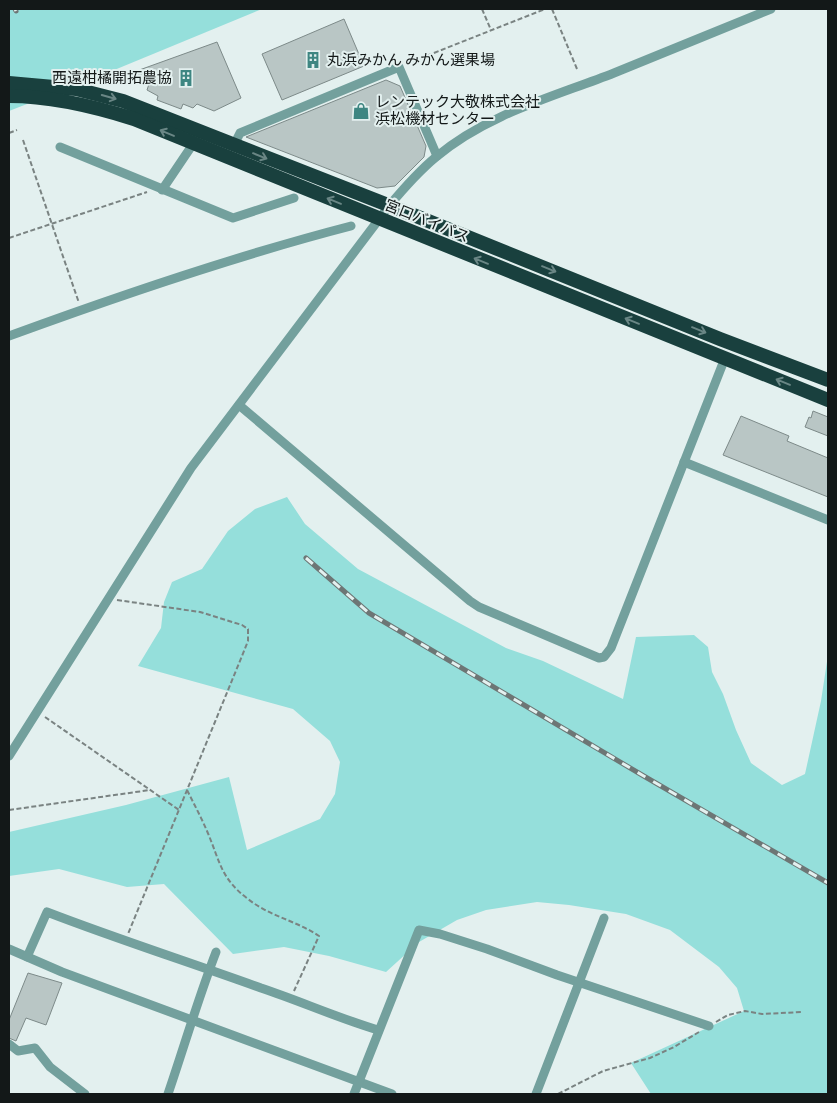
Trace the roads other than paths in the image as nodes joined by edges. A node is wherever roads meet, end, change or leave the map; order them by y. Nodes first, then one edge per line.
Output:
1 (771, 9) edge
2 (9, 83) edge
3 (9, 96) edge
4 (194, 144) junction
5 (234, 145) junction
6 (60, 147) dead end
7 (437, 156) junction
8 (162, 190) junction
9 (294, 198) dead end
10 (390, 206) junction
11 (379, 220) junction
12 (351, 226) dead end
13 (9, 336) edge
14 (725, 358) junction
15 (828, 380) edge
16 (828, 400) edge
17 (239, 405) junction
18 (684, 462) junction
19 (828, 520) edge
20 (9, 755) edge
21 (604, 918) dead end
22 (9, 949) edge
23 (216, 952) dead end
24 (27, 958) junction
25 (209, 970) junction
26 (580, 982) junction
27 (192, 1020) junction
28 (709, 1026) road end
29 (378, 1030) junction
30 (9, 1044) edge
31 (358, 1081) junction
32 (85, 1094) edge
33 (168, 1094) edge
34 (354, 1094) edge
35 (392, 1094) edge
36 (536, 1094) edge

1 - 7 street
2 -> 5 highway, 宮口バイパス
4 -> 3 highway, 宮口バイパス
4 - 8 street
11 -> 4 highway, 宮口バイパス
5 - 7 street
5 -> 10 highway, 宮口バイパス
6 - 8 street
7 - 10 street
8 - 9 street
10 - 11 street
10 -> 15 highway, 宮口バイパス
14 -> 11 highway, 宮口バイパス
11 - 17 street
12 - 13 street
16 -> 14 highway, 宮口バイパス
14 - 18 street
17 - 18 street
17 - 20 street
18 - 19 street
21 - 26 street
22 - 24 street
23 - 25 street
24 - 25 street
24 - 27 street
25 - 27 street
25 - 29 street
26 - 28 street
26 - 29 street
26 - 36 street
27 - 31 street
27 - 33 street
29 - 31 street
30 - 32 street
31 - 34 street
31 - 35 street

